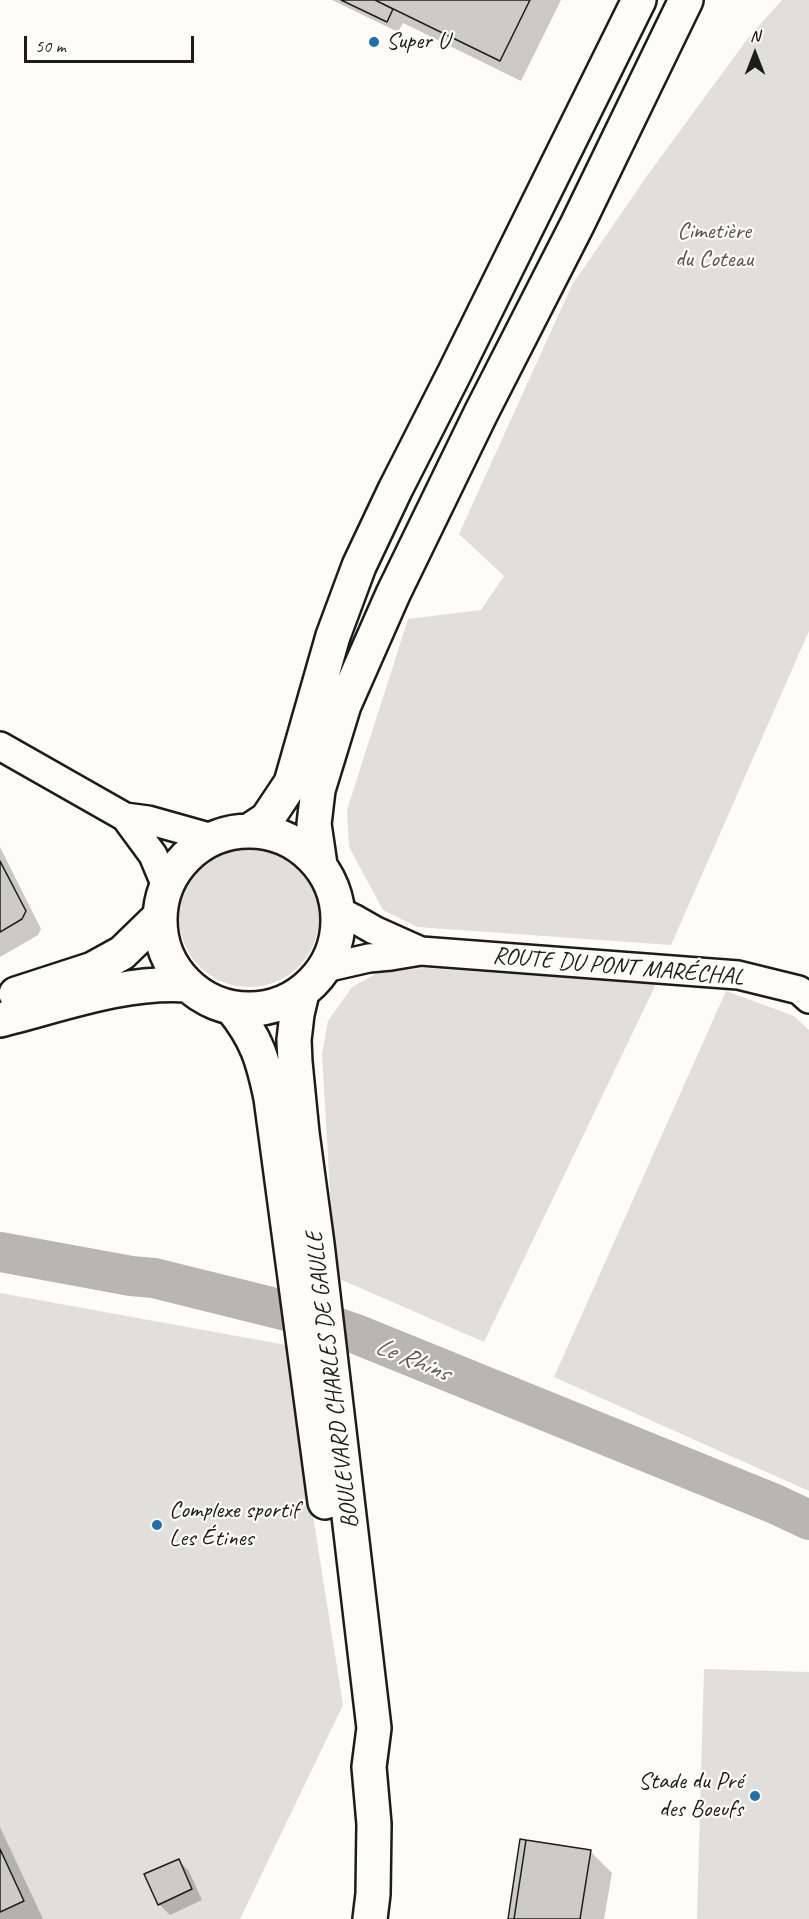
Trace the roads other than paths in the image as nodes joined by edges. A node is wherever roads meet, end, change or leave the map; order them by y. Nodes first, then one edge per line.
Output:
1 (639, 0) edge
2 (687, 0) edge
3 (0, 746) edge
4 (125, 817) junction
5 (249, 831) junction
6 (212, 838) junction
7 (320, 865) junction
8 (163, 901) junction
9 (339, 911) junction
10 (422, 951) junction
11 (325, 968) junction
12 (187, 985) junction
13 (806, 987) edge
14 (302, 993) junction
15 (0, 999) edge
16 (232, 1008) junction
17 (0, 1020) edge
18 (303, 1241) junction
19 (370, 1919) edge

1 - 5 main road
2 - 7 main road
3 - 4 street
4 - 6 street
4 - 8 street
5 - 6 main road
5 - 7 main road
6 - 8 main road
7 - 9 main road
8 - 12 main road
8 - 15 main road
9 - 10 street, ROUTE DU PONT MARÉCHAL
9 - 11 main road
10 - 11 street, ROUTE DU PONT MARÉCHAL
10 - 13 street, ROUTE DU PONT MARÉCHAL
11 - 14 main road
12 - 16 main road
12 - 17 main road
14 - 16 main road
14 - 18 main road, BOULEVARD CHARLES DE GAULLE
16 - 18 main road, BOULEVARD CHARLES DE GAULLE
18 - 19 main road, BOULEVARD CHARLES DE GAULLE

